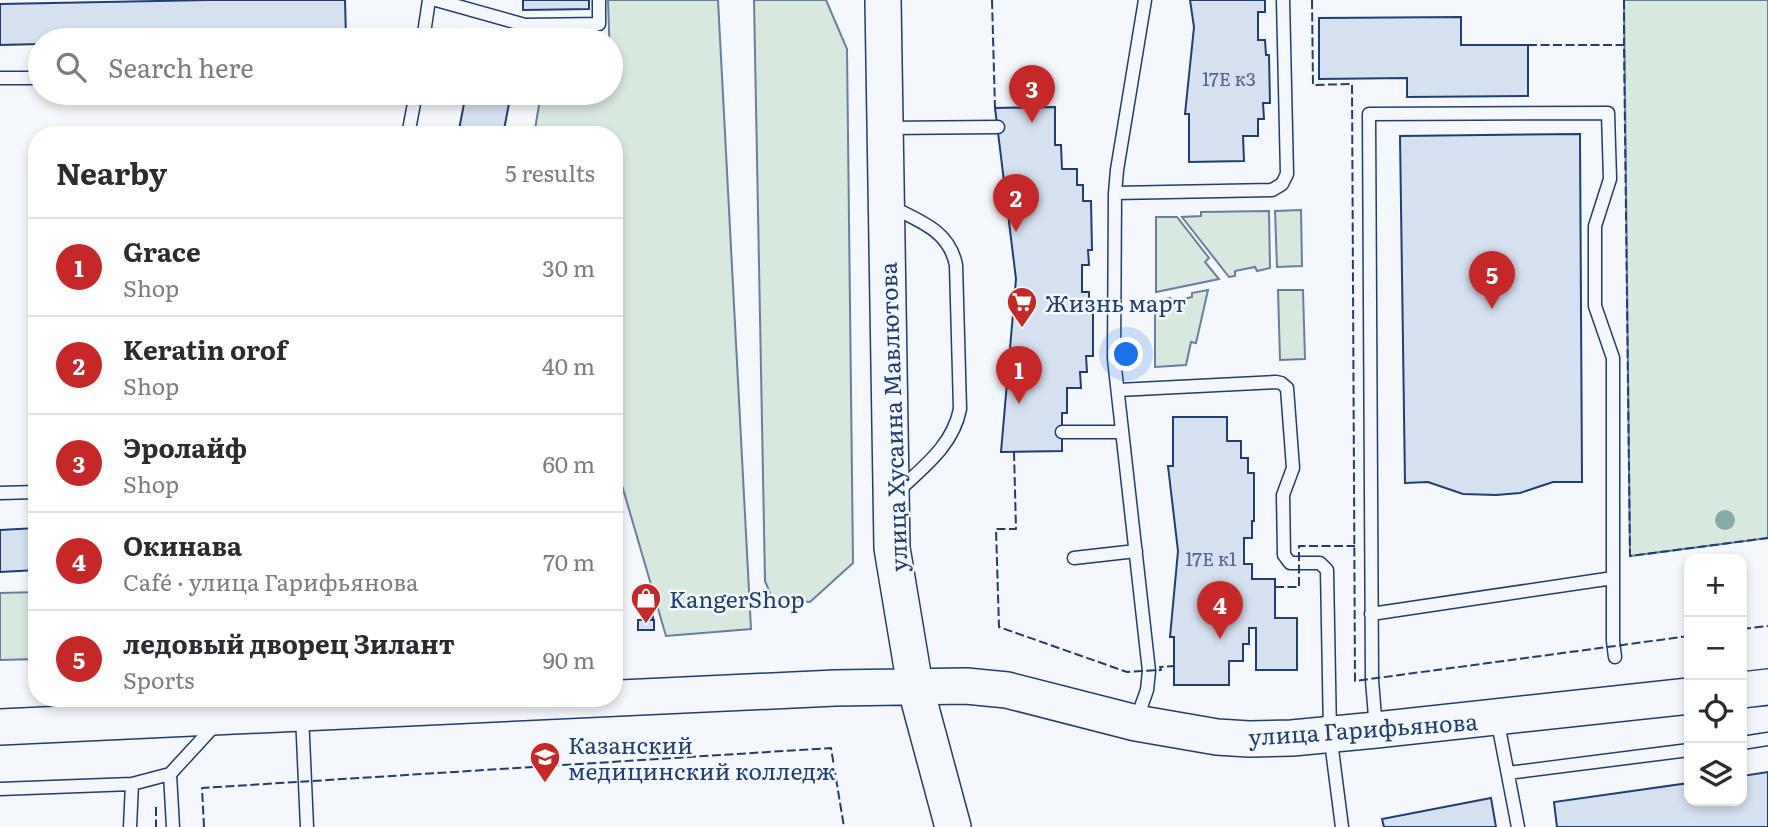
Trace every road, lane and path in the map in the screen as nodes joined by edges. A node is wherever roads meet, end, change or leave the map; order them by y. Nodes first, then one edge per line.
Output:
1 (429, 0) edge
2 (436, 0) edge
3 (599, 0) edge
4 (883, 0) edge
5 (1145, 0) edge
6 (1283, 0) edge
7 (425, 28) edge
8 (0, 78) edge
9 (28, 78) edge
10 (414, 105) edge
11 (410, 126) edge
12 (998, 127) dead end
13 (885, 128) junction
14 (1115, 193) junction
15 (886, 204) junction
16 (1118, 390) junction
17 (1062, 432) dead end
18 (1122, 432) junction
19 (28, 492) edge
20 (0, 493) edge
21 (891, 499) junction
22 (1136, 551) junction
23 (1074, 558) dead end
24 (1613, 578) junction
25 (1371, 614) junction
26 (1615, 657) dead end
27 (915, 686) junction
28 (1768, 687) edge
29 (1747, 689) edge
30 (623, 695) edge
31 (1684, 697) edge
32 (335, 707) edge
33 (302, 713) junction
34 (223, 716) junction
35 (1497, 718) junction
36 (1136, 723) junction
37 (0, 727) edge
38 (1376, 730) junction
39 (1330, 734) junction
40 (1768, 739) edge
41 (1747, 742) edge
42 (1684, 751) edge
43 (1508, 773) junction
44 (170, 774) junction
45 (132, 784) junction
46 (0, 789) edge
47 (130, 827) edge
48 (173, 827) edge
49 (307, 827) edge
50 (953, 827) edge
51 (1342, 827) edge
52 (1518, 827) edge

1 - 7 lane
2 - 3 lane
4 - 13 street, улица Хусаина Мавлютова
5 - 14 lane
6 - 14 lane
8 - 9 lane
10 - 11 lane
12 - 13 lane
13 - 15 street, улица Хусаина Мавлютова
14 - 16 lane
15 - 21 street, улица Хусаина Мавлютова
15 - 21 lane
16 - 18 lane
16 - 39 lane
17 - 18 lane
18 - 22 lane
19 - 20 lane
21 - 27 street, улица Хусаина Мавлютова
22 - 23 lane
22 - 36 lane
24 - 25 lane
24 - 25 lane
24 - 26 lane
25 - 38 lane
27 - 30 street, улица Гарифьянова
27 - 36 street, улица Гарифьянова
27 - 50 street, улица Хусаина Мавлютова
28 - 29 street
31 - 35 street, улица Гарифьянова
32 - 33 street, улица Гарифьянова
33 - 34 street, улица Гарифьянова
33 - 49 lane
34 - 37 street, улица Гарифьянова
34 - 44 lane
35 - 38 street, улица Гарифьянова
35 - 43 lane
36 - 39 street, улица Гарифьянова
38 - 39 street, улица Гарифьянова
39 - 51 lane
40 - 41 lane
42 - 43 lane
43 - 52 lane
44 - 45 lane
44 - 48 lane
45 - 46 lane
45 - 47 lane

